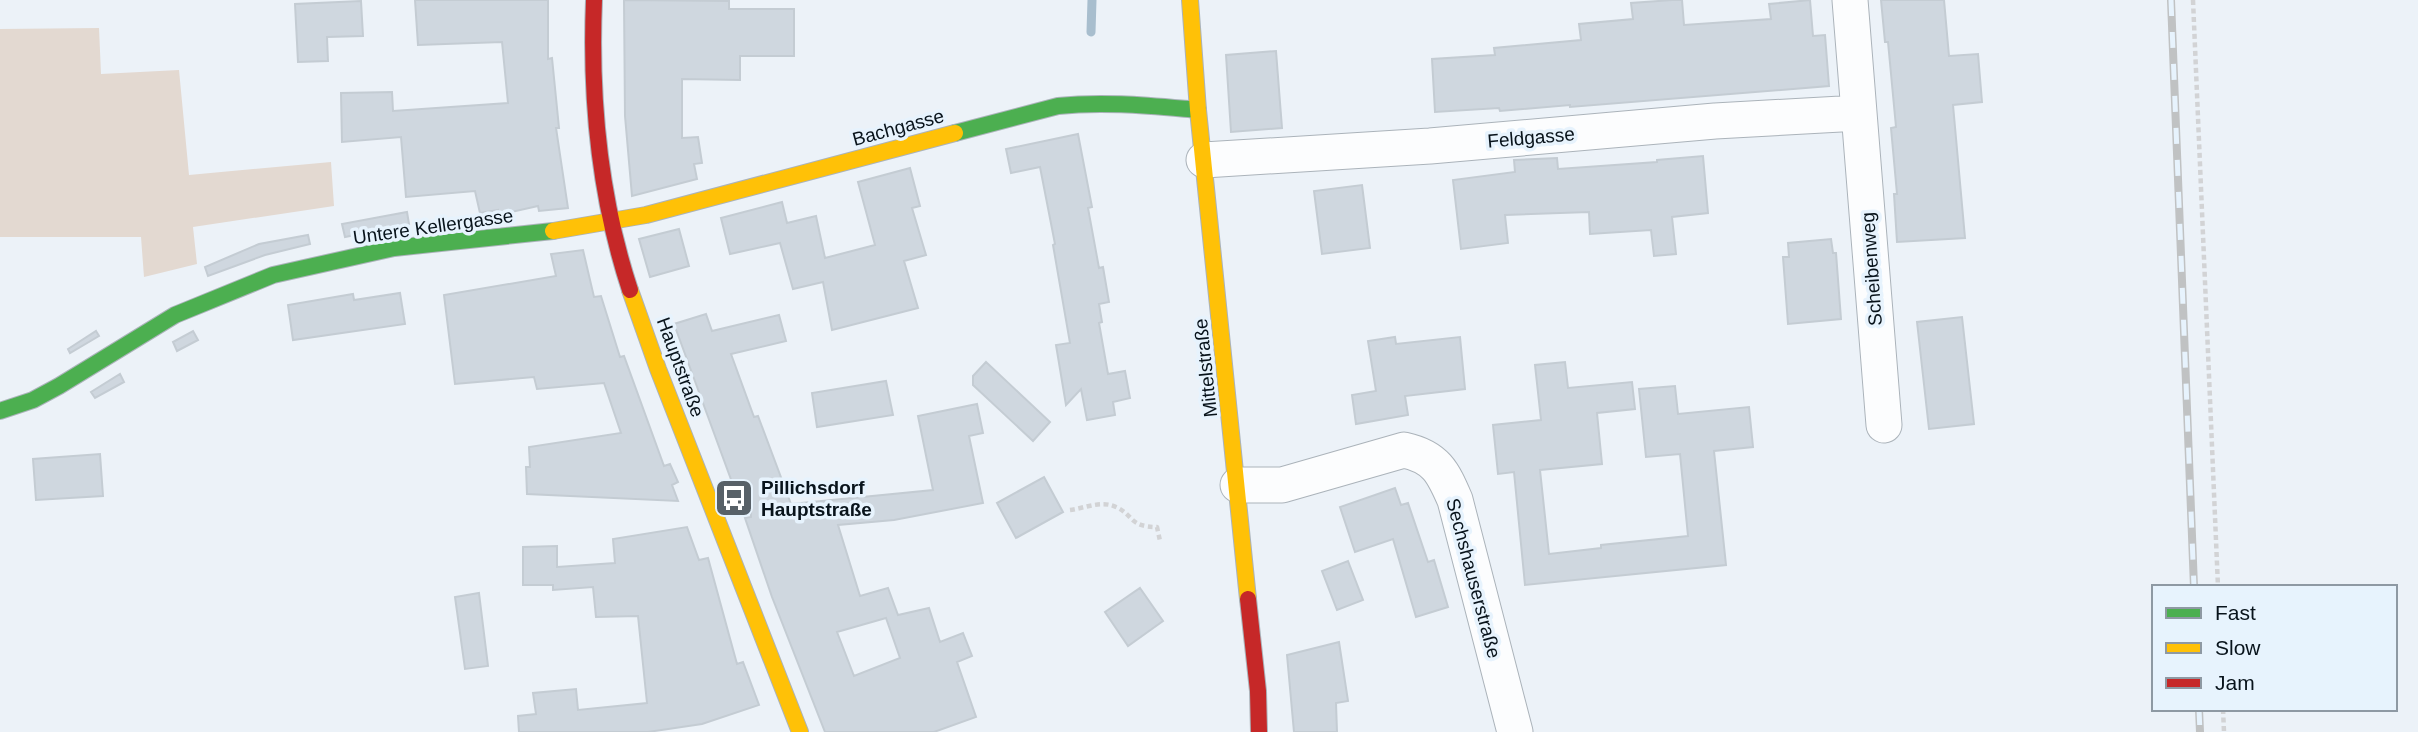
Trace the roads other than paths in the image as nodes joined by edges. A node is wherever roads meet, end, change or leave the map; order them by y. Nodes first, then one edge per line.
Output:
1 (594, 0) edge
2 (1190, 0) edge
3 (1850, 0) edge
4 (1198, 110) junction
5 (1859, 113) junction
6 (1203, 160) junction
7 (611, 222) junction
8 (0, 411) edge
9 (1884, 425) dead end
10 (1238, 485) junction
11 (800, 732) edge
12 (1259, 732) edge
13 (1515, 732) edge

1 - 7 street, Hauptstraße
2 - 4 street, Mittelstraße
3 - 5 street, Scheibenweg
4 - 6 street, Mittelstraße
4 - 7 street, Bachgasse
5 - 6 street, Feldgasse
5 - 9 street, Scheibenweg
6 - 10 street, Mittelstraße
7 - 8 street, Untere Kellergasse
7 - 11 street, Hauptstraße
10 - 12 street, Mittelstraße
10 - 13 street, Sechshauserstraße

